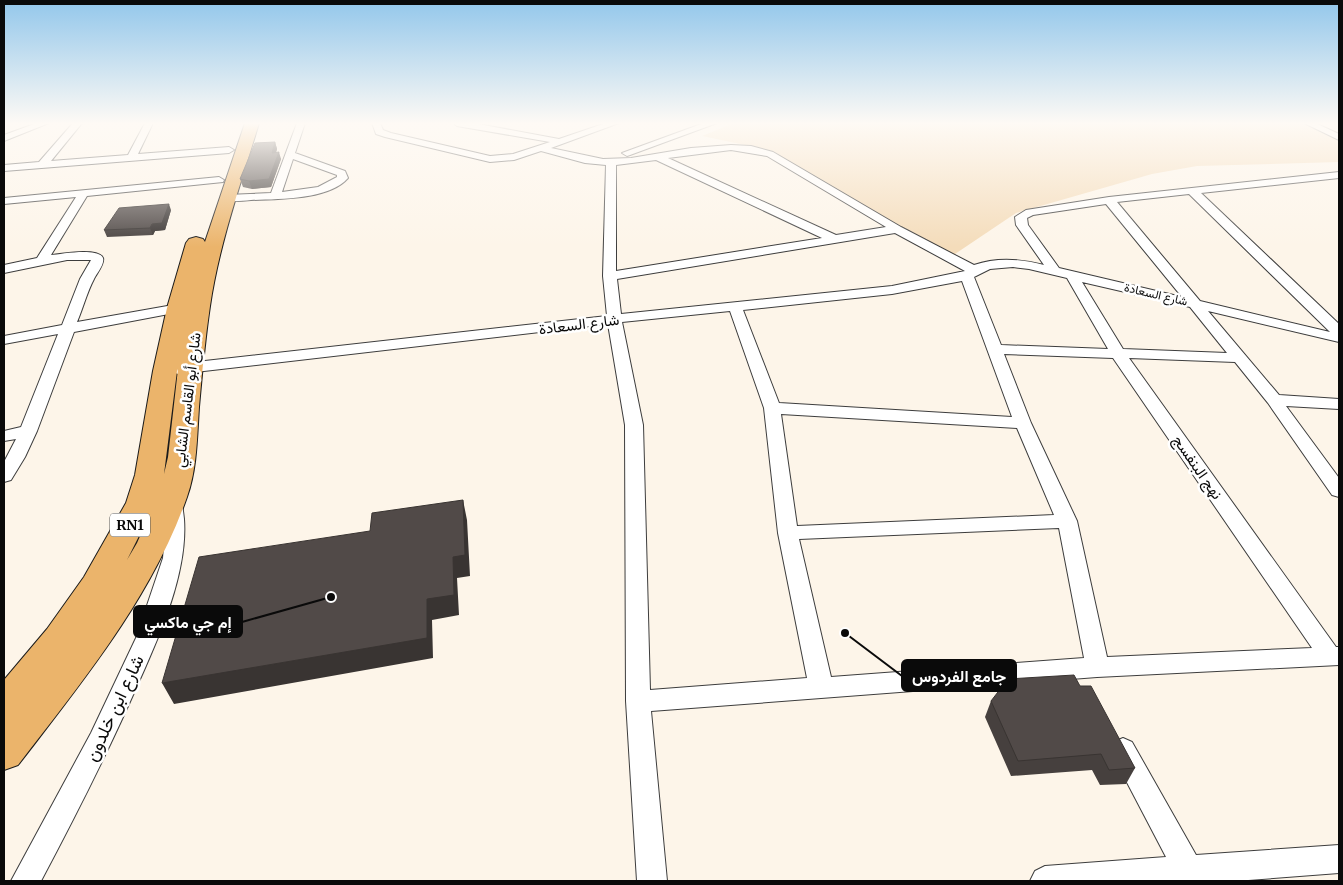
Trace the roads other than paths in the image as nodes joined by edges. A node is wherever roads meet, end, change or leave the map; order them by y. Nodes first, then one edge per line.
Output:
1 (40, 164) edge
2 (225, 164) edge
3 (238, 164) edge
4 (288, 164) edge
5 (317, 164) edge
6 (607, 164) edge
7 (676, 164) edge
8 (787, 164) edge
9 (4, 168) edge
10 (1339, 175) edge
11 (220, 180) junction
12 (84, 192) junction
13 (1193, 192) junction
14 (276, 195) junction
15 (227, 198) junction
16 (1109, 200) junction
17 (4, 201) edge
18 (897, 229) junction
19 (834, 239) junction
20 (41, 261) junction
21 (4, 269) edge
22 (1053, 270) junction
23 (970, 273) junction
24 (1072, 275) junction
25 (610, 276) junction
26 (1195, 304) junction
27 (188, 306) junction
28 (735, 306) junction
29 (614, 319) junction
30 (68, 328) junction
31 (1339, 332) edge
32 (1339, 338) edge
33 (4, 340) edge
34 (995, 349) junction
35 (1119, 355) junction
36 (1240, 358) junction
37 (178, 369) junction
38 (1274, 400) junction
39 (1339, 404) edge
40 (772, 408) junction
41 (1023, 423) junction
42 (28, 431) junction
43 (4, 436) edge
44 (4, 476) edge
45 (1339, 491) edge
46 (173, 495) junction
47 (1067, 521) junction
48 (788, 533) junction
49 (1335, 656) edge
50 (1089, 675) junction
51 (821, 687) junction
52 (638, 701) junction
53 (4, 708) edge
54 (1114, 731) edge
55 (4, 752) edge
56 (1339, 859) edge
57 (1192, 876) edge
58 (26, 881) edge
59 (652, 881) edge
60 (1045, 881) edge

1 - 9 street
2 - 11 main road, شارع أبو القاسم الشابي / RN1
3 - 15 main road, شارع أبو القاسم الشابي / RN1
4 - 14 street
5 - 14 street
6 - 25 street
7 - 19 street
8 - 18 street
10 - 13 street
11 - 12 street
11 - 27 main road, شارع أبو القاسم الشابي / RN1
12 - 17 street
12 - 20 street
13 - 16 street
13 - 31 street
14 - 15 street
15 - 27 main road, شارع أبو القاسم الشابي / RN1
16 - 22 street
16 - 26 street
18 - 19 street
18 - 23 street
19 - 25 street
20 - 21 street
20 - 30 street
22 - 23 street, شارع السعادة
22 - 24 street, شارع السعادة
23 - 28 street, شارع السعادة
23 - 34 street
24 - 26 street, شارع السعادة
24 - 35 street, نهج البنفسج
25 - 29 street
26 - 32 street, شارع السعادة
26 - 36 street
27 - 30 street
27 - 37 main road, شارع أبو القاسم الشابي / RN1
28 - 29 street, شارع السعادة
28 - 40 street
29 - 37 street, شارع السعادة
29 - 52 street
30 - 33 street
30 - 42 street
34 - 35 street
34 - 41 street
35 - 36 street
35 - 49 street, نهج البنفسج
36 - 38 street
37 - 46 main road, شارع أبو القاسم الشابي / RN1
37 - 53 main road, شارع أبو القاسم الشابي / RN1
38 - 39 street
38 - 45 street
40 - 41 street
40 - 48 street
41 - 47 street
42 - 43 street
42 - 44 street
46 - 55 main road, شارع أبو القاسم الشابي / RN1
46 - 58 street, شارع ابن خلدون
47 - 48 street
47 - 50 street
48 - 51 street
49 - 50 street
50 - 51 street
51 - 52 street
52 - 59 street
54 - 57 street
56 - 57 street
57 - 60 street

